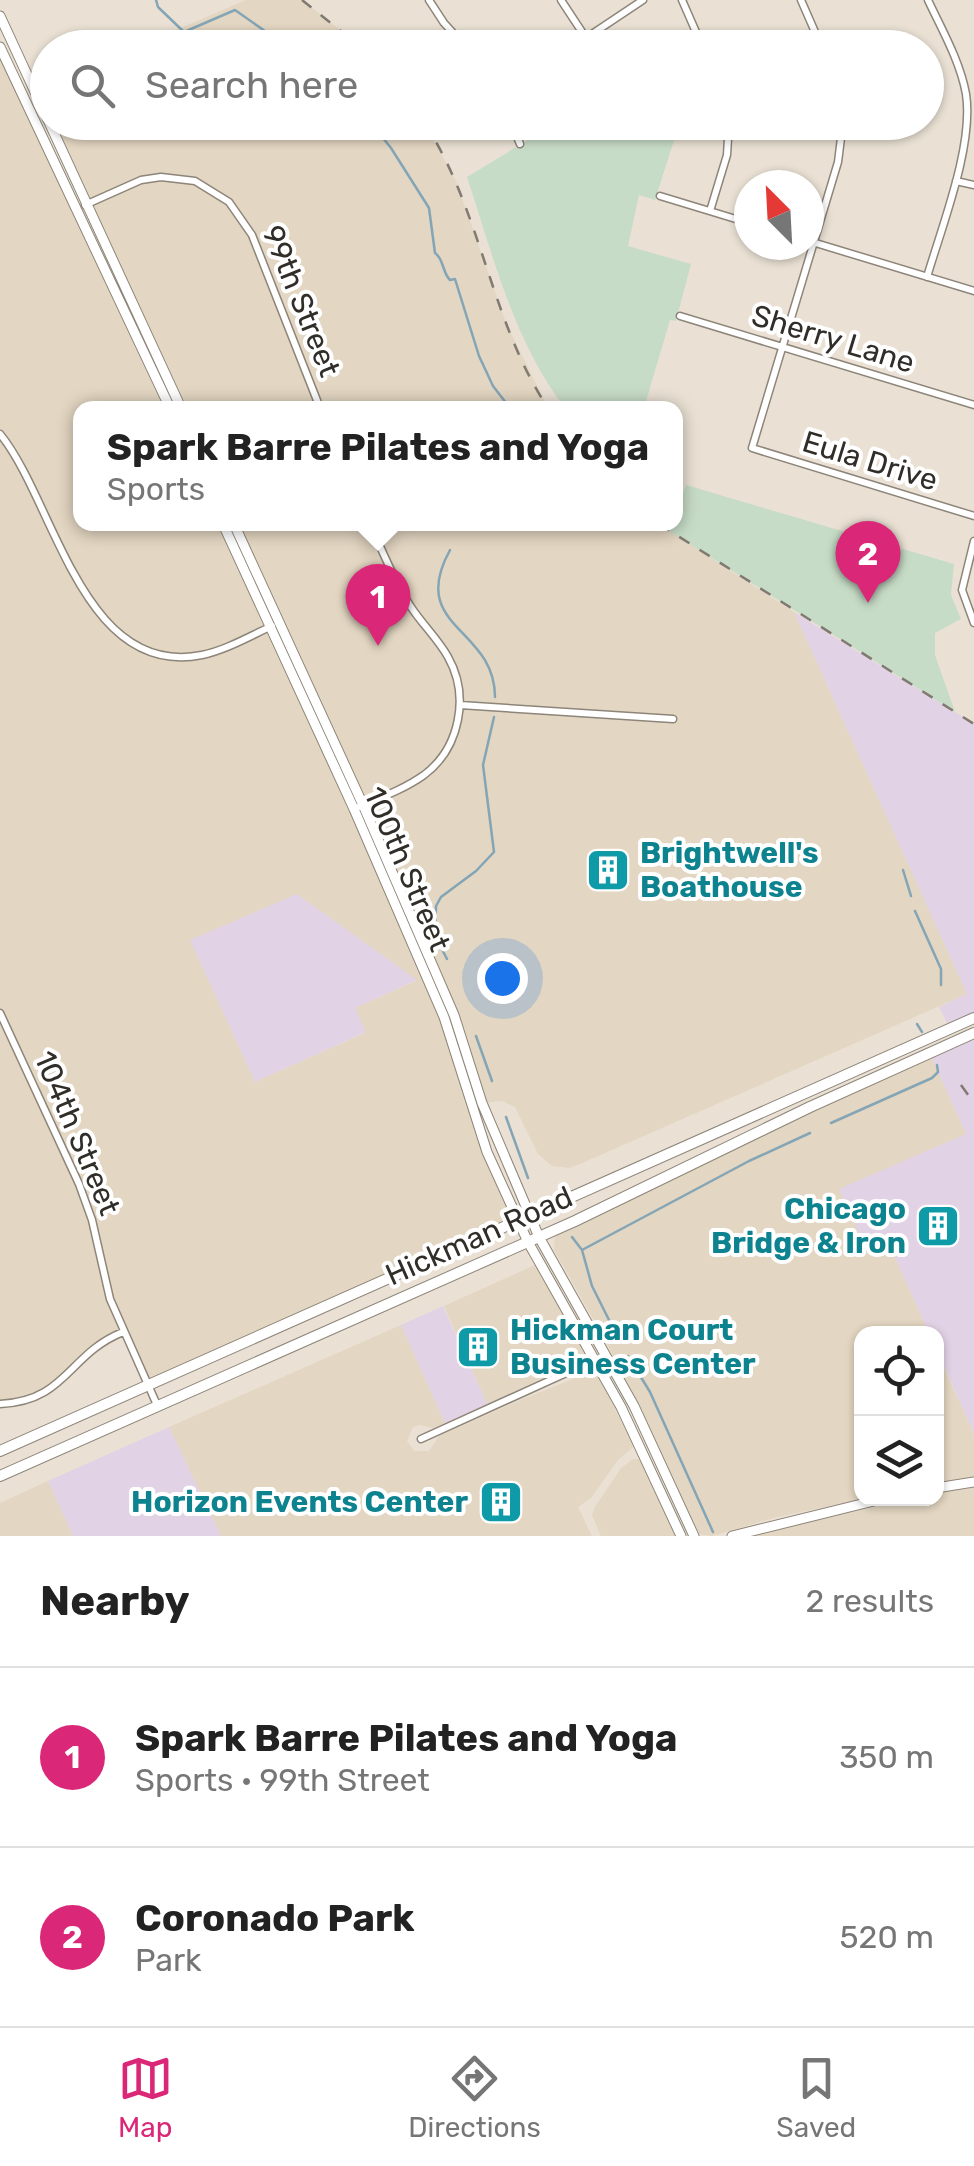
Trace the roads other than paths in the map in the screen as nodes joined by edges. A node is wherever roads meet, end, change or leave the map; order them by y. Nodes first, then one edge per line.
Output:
1 (428, 0) edge
2 (561, 0) edge
3 (643, 0) edge
4 (682, 0) edge
5 (801, 0) edge
6 (928, 0) edge
7 (0, 16) edge
8 (450, 30) edge
9 (581, 30) edge
10 (598, 30) edge
11 (695, 30) edge
12 (814, 30) edge
13 (941, 30) edge
14 (944, 38) edge
15 (0, 47) edge
16 (30, 82) edge
17 (30, 113) edge
18 (42, 140) edge
19 (57, 140) edge
20 (518, 140) edge
21 (728, 140) edge
22 (841, 140) edge
23 (520, 144) dead end
24 (955, 181) junction
25 (974, 184) edge
26 (660, 196) dead end
27 (824, 203) edge
28 (86, 204) junction
29 (74, 209) junction
30 (710, 211) junction
31 (734, 218) edge
32 (824, 246) edge
33 (806, 260) edge
34 (928, 277) junction
35 (974, 291) edge
36 (680, 316) dead end
37 (782, 347) junction
38 (167, 401) edge
39 (178, 401) edge
40 (317, 401) edge
41 (974, 405) edge
42 (0, 434) edge
43 (974, 516) edge
44 (228, 531) edge
45 (237, 531) edge
46 (373, 531) edge
47 (974, 540) edge
48 (974, 623) edge
49 (275, 624) junction
50 (460, 706) junction
51 (673, 718) dead end
52 (359, 807) junction
53 (0, 1013) edge
54 (974, 1018) edge
55 (974, 1033) edge
56 (524, 1218) junction
57 (534, 1239) junction
58 (123, 1332) junction
59 (605, 1355) junction
60 (595, 1361) junction
61 (148, 1385) junction
62 (0, 1404) edge
63 (157, 1406) junction
64 (421, 1439) dead end
65 (0, 1451) edge
66 (0, 1476) edge
67 (974, 1482) edge
68 (944, 1487) edge
69 (854, 1506) edge
70 (680, 1536) edge
71 (694, 1536) edge
72 (732, 1536) edge

1 - 8 street
2 - 9 street
3 - 10 street
4 - 11 street
5 - 12 street
6 - 13 street
7 - 16 main road
14 - 24 street
15 - 17 main road
18 - 29 main road
19 - 28 main road
20 - 23 street
21 - 30 street
22 - 27 street
24 - 25 street
24 - 34 street
26 - 30 street
28 - 29 street, 99th Street
28 - 39 main road
28 - 40 street, 99th Street
29 - 38 main road
30 - 31 street
32 - 34 street
33 - 37 street
34 - 35 street
36 - 37 street, Sherry Lane
37 - 41 street, Sherry Lane
37 - 43 street, Eula Drive
42 - 49 street
44 - 49 main road, 100th Street
45 - 49 main road, 100th Street
46 - 50 street
47 - 48 street
49 - 52 main road, 100th Street
50 - 51 street
50 - 52 street
52 - 56 main road, 100th Street
53 - 58 street, 104th Street
54 - 56 main road, Hickman Road
55 - 57 main road, Hickman Road
56 - 57 main road, 100th Street
56 - 61 main road, Hickman Road
57 - 59 main road
57 - 60 main road
57 - 63 main road, Hickman Road
58 - 61 street, 104th Street
58 - 62 street
59 - 60 street
59 - 71 main road
60 - 64 street
60 - 70 main road
61 - 63 street, 104th Street
61 - 65 main road, Hickman Road
63 - 66 main road, Hickman Road
67 - 68 main road
69 - 72 main road

